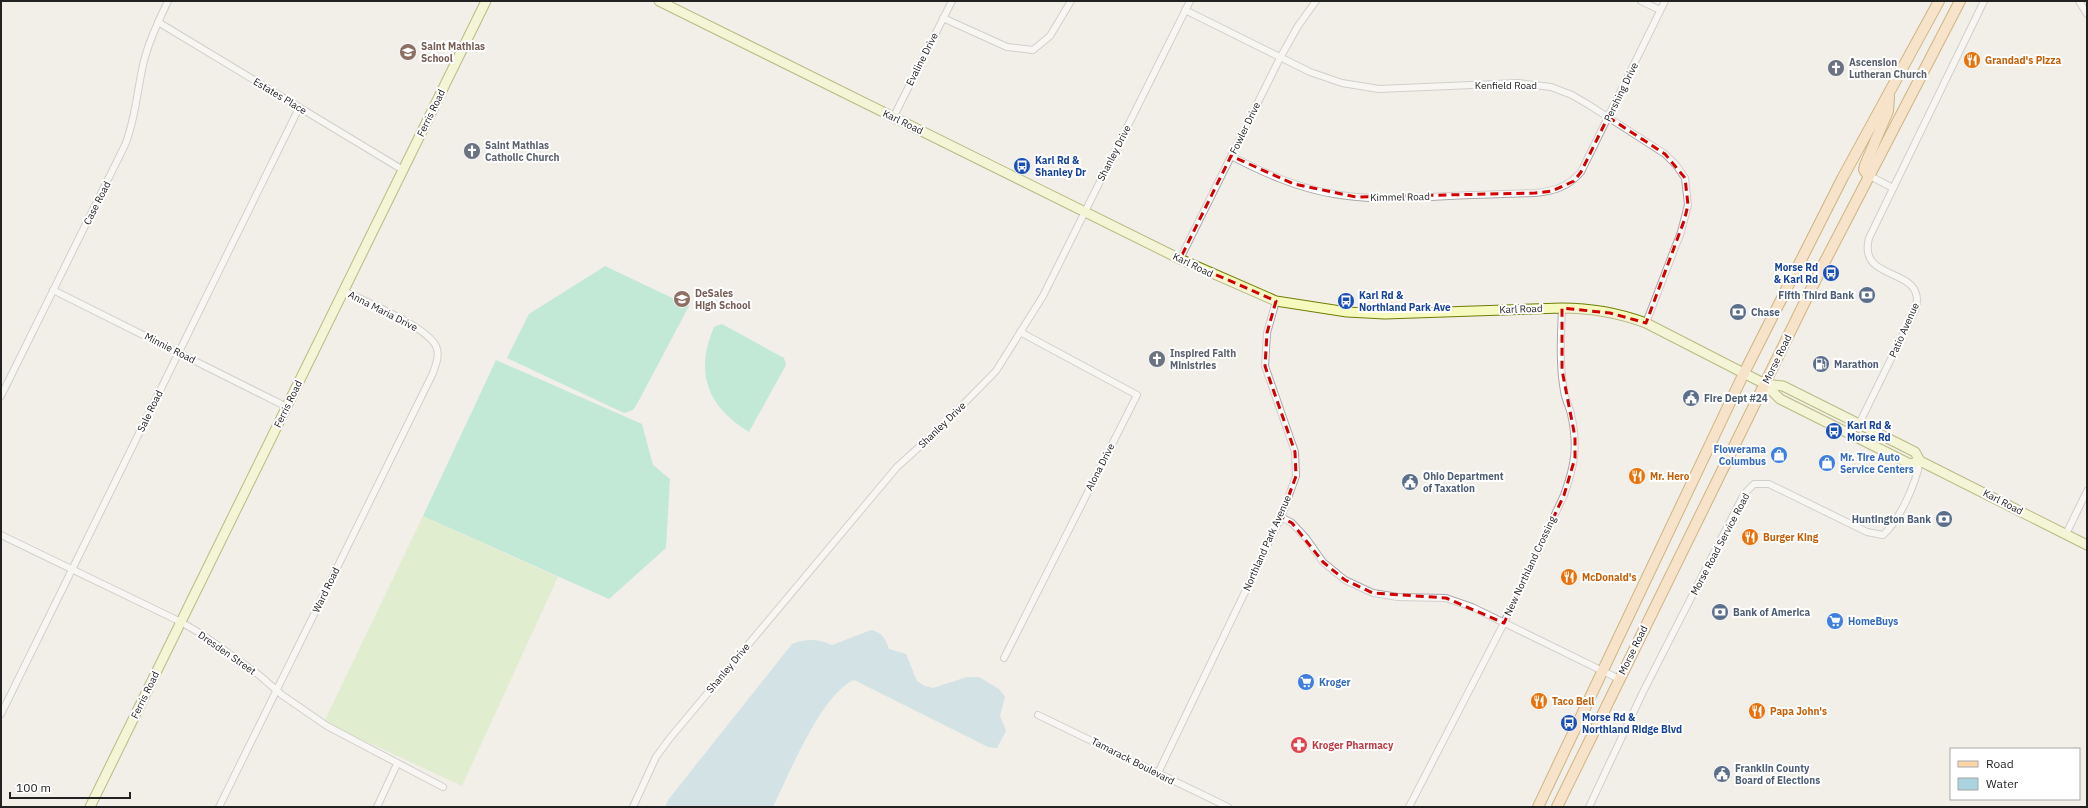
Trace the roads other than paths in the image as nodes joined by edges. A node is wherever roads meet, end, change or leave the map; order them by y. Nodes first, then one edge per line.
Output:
1 (168, 1) edge
2 (486, 1) edge
3 (659, 1) edge
4 (952, 1) edge
5 (1071, 1) edge
6 (1190, 1) edge
7 (1316, 1) edge
8 (1641, 1) edge
9 (1665, 1) edge
10 (1938, 1) edge
11 (1960, 1) edge
12 (1984, 1) edge
13 (2079, 1) edge
14 (1185, 10) junction
15 (1660, 10) junction
16 (2087, 14) edge
17 (943, 18) junction
18 (158, 22) junction
19 (1280, 58) junction
20 (1889, 93) junction
21 (299, 108) junction
22 (1608, 117) junction
23 (893, 118) junction
24 (1231, 156) junction
25 (403, 170) junction
26 (1868, 175) junction
27 (1574, 181) joint
28 (1893, 188) junction
29 (1084, 212) junction
30 (1180, 259) junction
31 (53, 290) junction
32 (344, 291) junction
33 (1276, 301) junction
34 (1562, 308) junction
35 (1646, 323) junction
36 (1020, 332) junction
37 (179, 352) junction
38 (432, 373) joint
39 (1744, 373) junction
40 (1765, 384) junction
41 (1, 396) edge
42 (287, 407) junction
43 (1859, 424) junction
44 (1920, 461) junction
45 (2087, 491) edge
46 (1281, 518) junction
47 (2066, 534) junction
48 (1, 535) edge
49 (2087, 544) edge
50 (72, 570) junction
51 (181, 622) junction
52 (1504, 623) junction
53 (1004, 658) dead end
54 (1603, 671) junction
55 (1619, 679) junction
56 (276, 690) junction
57 (1, 714) edge
58 (1038, 715) dead end
59 (397, 764) junction
60 (1158, 773) junction
61 (443, 787) dead end
62 (90, 807) edge
63 (219, 807) edge
64 (377, 807) edge
65 (633, 807) edge
66 (1228, 807) edge
67 (1409, 807) edge
68 (1538, 807) edge
69 (1557, 807) edge
70 (1590, 807) edge

1 - 18 street, Case Road
2 - 25 main road, Ferris Road
3 - 23 main road, Karl Road
4 - 17 street, Evaline Drive
5 - 17 street
6 - 14 street, Shanley Drive
7 - 19 street, Fowler Drive
8 - 15 street
9 - 15 street, Pershing Drive
10 - 20 main road, Morse Road
11 - 26 main road, Morse Road
12 - 28 street, Patio Avenue
13 - 16 street
14 - 19 street, Kenfield Road
14 - 29 street, Shanley Drive
15 - 22 street, Pershing Drive
17 - 23 street, Evaline Drive
18 - 21 street, Estates Place
18 - 31 street, Case Road
19 - 22 street, Kenfield Road
19 - 24 street, Fowler Drive
20 - 26 main road
20 - 39 main road, Morse Road
21 - 25 street, Estates Place
21 - 37 street, Sale Road
22 - 27 street, Pershing Drive
22 - 35 street, Kenfield Road
23 - 29 main road, Karl Road
24 - 27 street, Kimmel Road
24 - 30 street, Fowler Drive
25 - 32 main road, Ferris Road
26 - 28 street
26 - 40 main road, Morse Road
28 - 43 street, Patio Avenue
29 - 30 main road, Karl Road
29 - 36 street, Shanley Drive
30 - 33 main road, Karl Road
31 - 37 street, Minnie Road
31 - 41 street, Case Road
32 - 38 street, Anna Maria Drive
32 - 42 main road, Ferris Road
33 - 34 main road, Karl Road
33 - 46 street, Northland Park Avenue
34 - 35 main road, Karl Road
34 - 52 street, New Northland Crossing
35 - 39 main road, Karl Road
36 - 53 street, Alona Drive
36 - 65 street, Shanley Drive
37 - 42 street, Minnie Road
37 - 50 street, Sale Road
38 - 56 street, Ward Road
39 - 40 main road, Karl Road
39 - 54 main road, Morse Road
40 - 43 main road, Karl Road
40 - 44 main road, Karl Road
40 - 55 main road, Morse Road
42 - 51 main road, Ferris Road
43 - 44 main road, Karl Road
44 - 47 main road, Karl Road
44 - 70 street, Morse Road Service Road
45 - 47 street
46 - 52 street
46 - 60 street, Northland Park Avenue
47 - 49 main road, Karl Road
48 - 50 street, Dresden Street
50 - 51 street, Dresden Street
50 - 57 street, Sale Road
51 - 56 street, Dresden Street
51 - 62 main road, Ferris Road
52 - 54 street
52 - 67 street, New Northland Crossing
54 - 55 street
54 - 68 main road, Morse Road
55 - 69 main road, Morse Road
56 - 59 street, Dresden Street
56 - 63 street, Ward Road
58 - 60 street, Tamarack Boulevard
59 - 61 street, Dresden Street
59 - 64 street
60 - 66 street, Tamarack Boulevard

